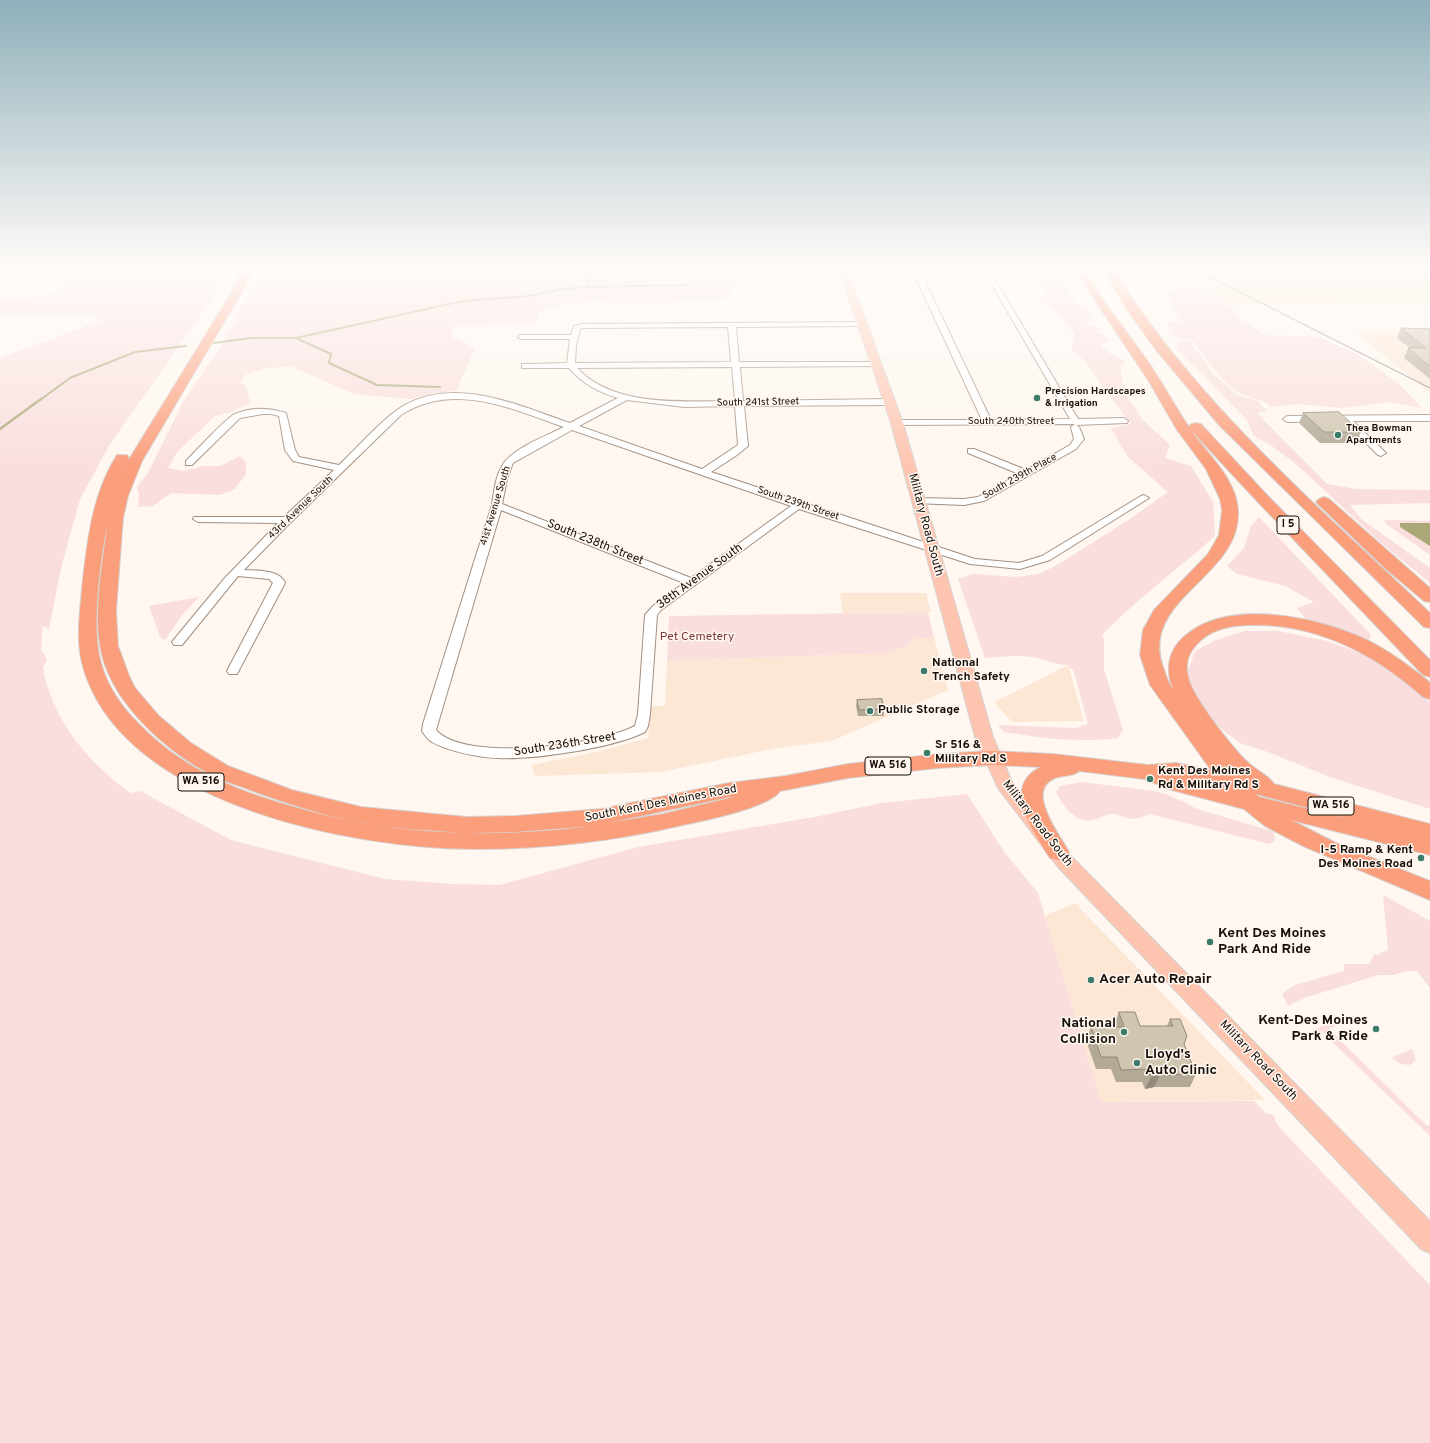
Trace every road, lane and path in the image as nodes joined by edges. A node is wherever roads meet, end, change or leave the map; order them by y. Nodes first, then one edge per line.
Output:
1 (201, 333) edge
2 (212, 333) edge
3 (575, 333) edge
4 (733, 333) edge
5 (865, 333) edge
6 (946, 333) edge
7 (1023, 333) edge
8 (1122, 333) edge
9 (1150, 333) edge
10 (522, 337) dead end
11 (574, 337) junction
12 (876, 364) junction
13 (735, 365) junction
14 (524, 366) dead end
15 (571, 366) junction
16 (1151, 374) junction
17 (627, 397) junction
18 (442, 398) joint
19 (890, 402) junction
20 (738, 403) junction
21 (1430, 418) edge
22 (1346, 419) junction
23 (1286, 420) dead end
24 (1124, 421) dead end
25 (988, 422) junction
26 (1224, 422) junction
27 (897, 423) junction
28 (1075, 424) junction
29 (572, 427) junction
30 (970, 451) dead end
31 (1381, 453) dead end
32 (189, 463) dead end
33 (342, 468) junction
34 (704, 472) junction
35 (1026, 473) junction
36 (1144, 498) dead end
37 (918, 501) junction
38 (497, 505) junction
39 (798, 505) junction
40 (198, 519) dead end
41 (289, 520) junction
42 (931, 549) junction
43 (236, 573) junction
44 (693, 583) junction
45 (1430, 596) edge
46 (1430, 624) edge
47 (178, 642) dead end
48 (233, 671) dead end
49 (1430, 671) edge
50 (1430, 693) edge
51 (1182, 717) junction
52 (624, 735) joint
53 (436, 740) joint
54 (992, 758) junction
55 (1088, 764) junction
56 (1119, 768) junction
57 (1148, 772) junction
58 (1233, 782) junction
59 (785, 783) junction
60 (1274, 792) junction
61 (1251, 802) junction
62 (1430, 832) edge
63 (1430, 847) edge
64 (1058, 852) junction
65 (1430, 891) edge
66 (1430, 1240) edge

1 - 59 highway, South Kent Des Moines Road / WA 516
2 - 59 highway, South Kent Des Moines Road / WA 516
3 - 11 street
4 - 13 street
5 - 12 main road, Military Road South
6 - 25 street
7 - 28 street
8 - 16 highway, I 5
9 - 26 highway, I 5
10 - 11 street
11 - 15 street
12 - 13 street
12 - 19 main road, Military Road South
13 - 15 street
13 - 20 street
14 - 15 street
15 - 17 street
16 - 49 highway, I 5
16 - 51 highway
17 - 20 street, South 241st Street
17 - 29 street, 41st Avenue South
18 - 29 street, South 239th Street
18 - 33 street, 43rd Avenue South
19 - 20 street, South 241st Street
19 - 27 main road, Military Road South
20 - 34 street
21 - 22 street
22 - 23 street
22 - 31 street
24 - 28 street, South 240th Street
25 - 27 street, South 240th Street
25 - 28 street, South 240th Street
26 - 45 highway
26 - 46 highway, I 5
27 - 37 main road, Military Road South
28 - 35 street, South 239th Place
29 - 34 street, South 239th Street
29 - 38 street, 41st Avenue South
30 - 35 street
32 - 33 street
33 - 41 street, 43rd Avenue South
34 - 39 street, South 239th Street
35 - 37 street, South 239th Place
36 - 42 street, South 239th Street
37 - 42 main road, Military Road South
38 - 44 street, South 238th Street
38 - 53 street, 41st Avenue South
39 - 42 street, South 239th Street
39 - 44 street, 38th Avenue South
40 - 41 street
41 - 43 street, 43rd Avenue South
42 - 54 main road, Military Road South
43 - 47 street, 43rd Avenue South
43 - 48 street
44 - 52 street, 38th Avenue South
50 - 60 highway
51 - 56 highway
51 - 58 highway
52 - 53 street, South 236th Street
54 - 55 highway, South Kent Des Moines Road / WA 516
54 - 59 highway, South Kent Des Moines Road / WA 516
54 - 64 main road, Military Road South
55 - 56 highway, South Kent Des Moines Road / WA 516
55 - 64 highway
56 - 57 highway, South Kent Des Moines Road / WA 516
57 - 58 highway, South Kent Des Moines Road / WA 516
57 - 61 highway, South Kent Des Moines Road / WA 516
58 - 60 highway, South Kent Des Moines Road / WA 516
58 - 61 highway
60 - 62 highway, South Kent Des Moines Road / WA 516
61 - 63 highway, South Kent Des Moines Road / WA 516
61 - 65 highway
64 - 66 main road, Military Road South

